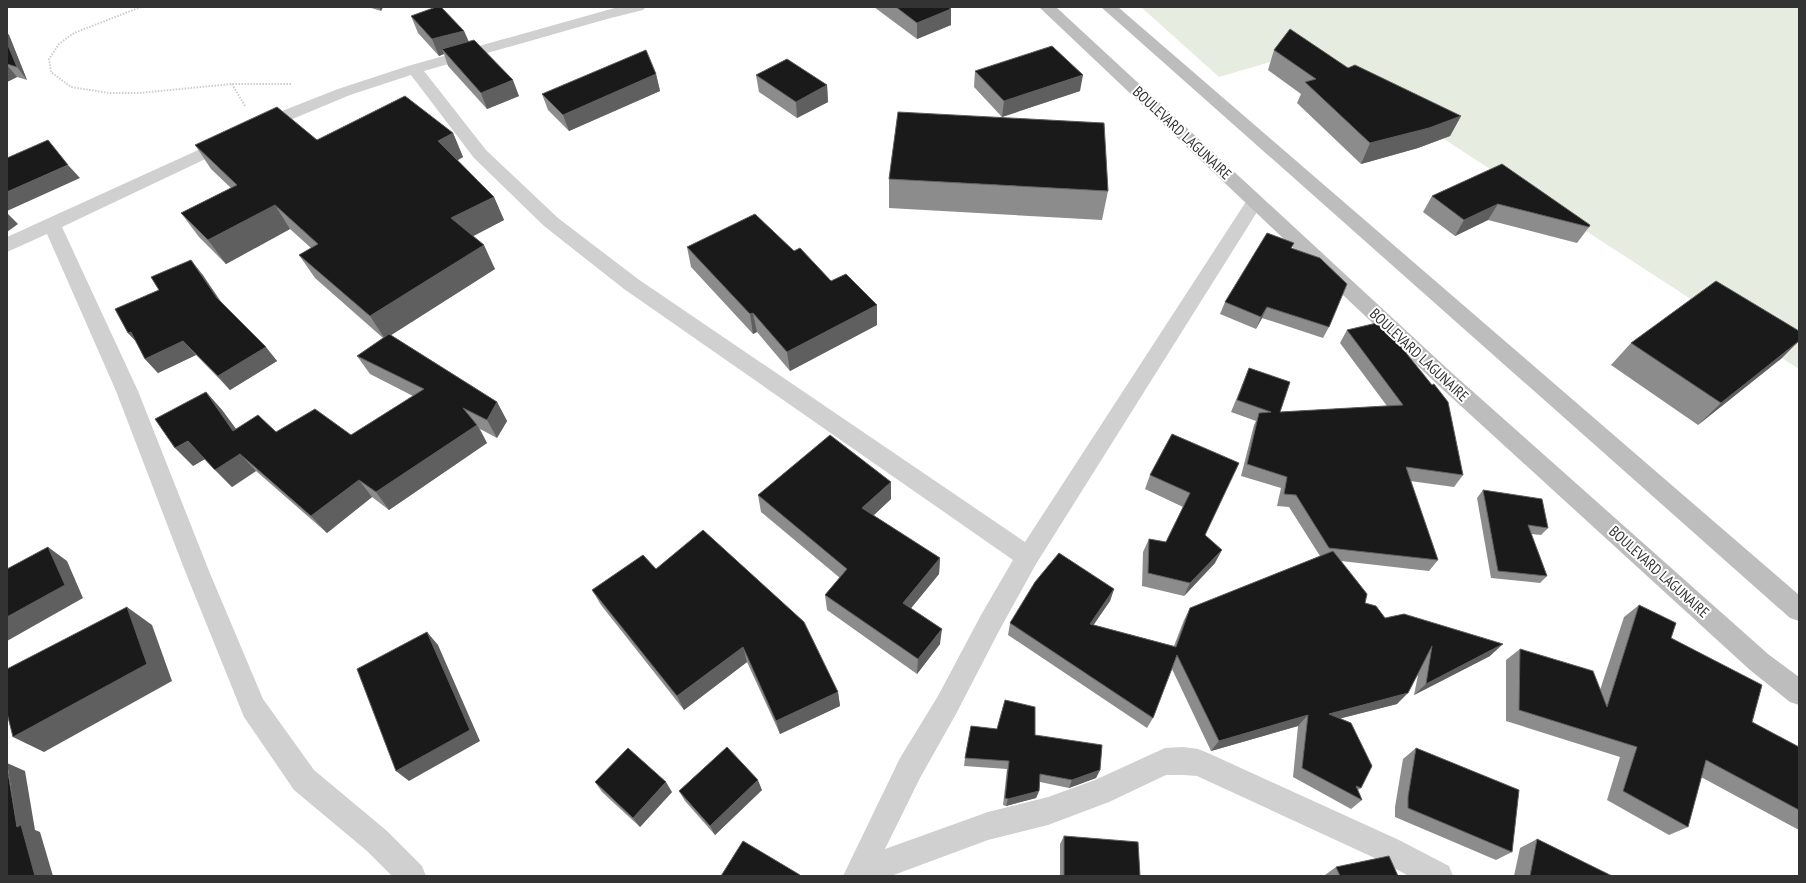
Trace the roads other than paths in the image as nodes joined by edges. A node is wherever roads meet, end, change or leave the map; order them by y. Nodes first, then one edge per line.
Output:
1 (638, 7) edge
2 (1047, 7) edge
3 (1109, 7) edge
4 (596, 11) edge
5 (414, 69) junction
6 (1255, 201) junction
7 (52, 225) junction
8 (7, 245) edge
9 (1028, 557) junction
10 (1799, 610) edge
11 (1799, 693) edge
12 (859, 874) edge
13 (412, 876) edge
14 (1439, 876) edge

1 - 4 street
2 - 6 main road, BOULEVARD LAGUNAIRE
3 - 10 main road
4 - 5 street
5 - 7 street
5 - 9 street
6 - 9 street
6 - 11 main road, BOULEVARD LAGUNAIRE
7 - 8 street
7 - 13 street
9 - 12 street
12 - 14 street

